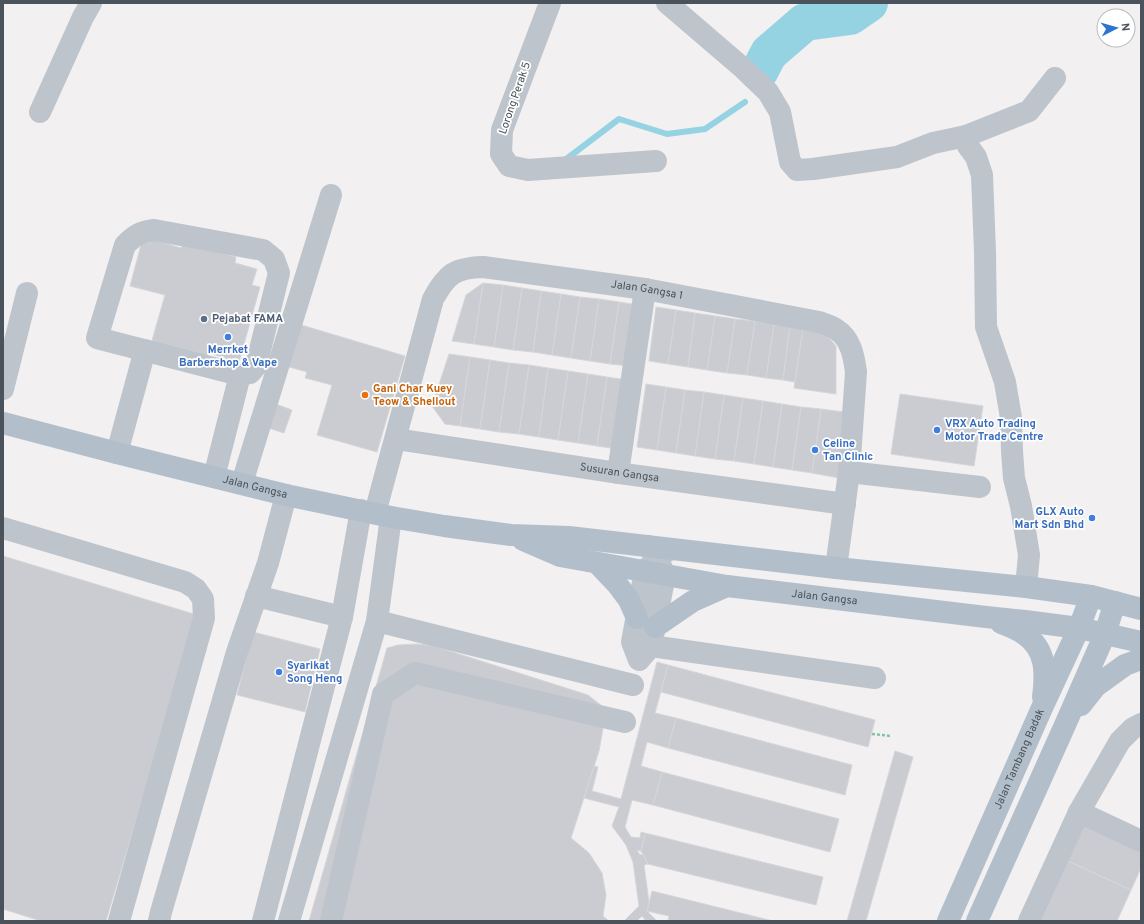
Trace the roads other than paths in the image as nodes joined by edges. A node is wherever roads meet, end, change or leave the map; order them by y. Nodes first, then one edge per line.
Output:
1 (91, 3) edge
2 (550, 3) edge
3 (667, 3) edge
4 (1055, 78) dead end
5 (40, 112) dead end
6 (966, 136) junction
7 (656, 161) dead end
8 (331, 195) dead end
9 (645, 289) junction
10 (27, 293) dead end
11 (145, 350) junction
12 (240, 375) junction
13 (3, 389) edge
14 (3, 423) edge
15 (396, 438) junction
16 (117, 453) junction
17 (849, 472) junction
18 (618, 474) junction
19 (214, 477) junction
20 (242, 484) junction
21 (980, 487) dead end
22 (286, 495) junction
23 (844, 504) junction
24 (376, 513) junction
25 (3, 528) edge
26 (511, 535) junction
27 (657, 560) junction
28 (597, 563) junction
29 (836, 568) junction
30 (727, 586) junction
31 (1026, 587) junction
32 (256, 596) junction
33 (1091, 596) junction
34 (1115, 602) junction
35 (1141, 609) edge
36 (342, 617) junction
37 (986, 617) junction
38 (377, 620) junction
39 (1079, 628) junction
40 (648, 630) junction
41 (1104, 634) junction
42 (1141, 642) edge
43 (1141, 659) edge
44 (874, 678) dead end
45 (633, 685) dead end
46 (1041, 710) junction
47 (625, 722) dead end
48 (1141, 724) edge
49 (1065, 725) junction
50 (1079, 812) junction
51 (1140, 836) edge
52 (119, 921) edge
53 (159, 921) edge
54 (263, 921) edge
55 (289, 921) edge
56 (330, 921) edge
57 (948, 921) edge
58 (977, 921) edge
59 (1029, 921) edge

1 - 5 street
2 - 7 street, Lorong Perak 5
3 - 6 street
4 - 6 street
6 - 31 street
8 - 20 street
9 - 15 street, Jalan Gangsa 1
9 - 17 street, Jalan Gangsa 1
9 - 18 street
10 - 13 street
11 - 12 street
11 - 12 street
11 - 16 street
12 - 19 street
14 - 16 main road, Jalan Gangsa
15 - 18 street, Susuran Gangsa
15 - 24 street, Jalan Gangsa 1
16 - 19 main road, Jalan Gangsa
17 - 21 street
17 - 23 street, Jalan Gangsa 1
18 - 23 street, Susuran Gangsa
19 - 20 main road, Jalan Gangsa
20 - 22 main road, Jalan Gangsa
22 - 24 main road, Jalan Gangsa
22 - 32 street
23 - 29 street, Jalan Gangsa 1
24 - 26 main road, Jalan Gangsa
24 - 36 street
24 - 38 street
25 - 52 street
26 - 27 main road, Jalan Gangsa
26 - 28 main road, Jalan Gangsa
27 - 28 main road, Jalan Gangsa
27 - 29 main road, Jalan Gangsa
27 - 30 main road, Jalan Gangsa
27 - 40 street
28 - 40 main road
29 - 31 main road, Jalan Gangsa
30 - 37 main road, Jalan Gangsa
30 - 40 main road
31 - 33 main road, Jalan Gangsa
32 - 36 street
32 - 53 street
33 - 34 main road, Jalan Gangsa
33 - 39 main road, Jalan Tambang Badak
34 - 35 main road, Jalan Gangsa
34 - 41 main road
36 - 54 street
37 - 39 main road, Jalan Gangsa
37 - 46 main road
38 - 45 street
38 - 55 street
39 - 41 main road, Jalan Gangsa
39 - 46 main road, Jalan Tambang Badak
40 - 44 street
41 - 42 main road, Jalan Gangsa
41 - 49 main road
43 - 49 main road
46 - 57 main road, Jalan Tambang Badak
47 - 56 street
48 - 50 street
49 - 58 main road
50 - 51 street
50 - 59 street

